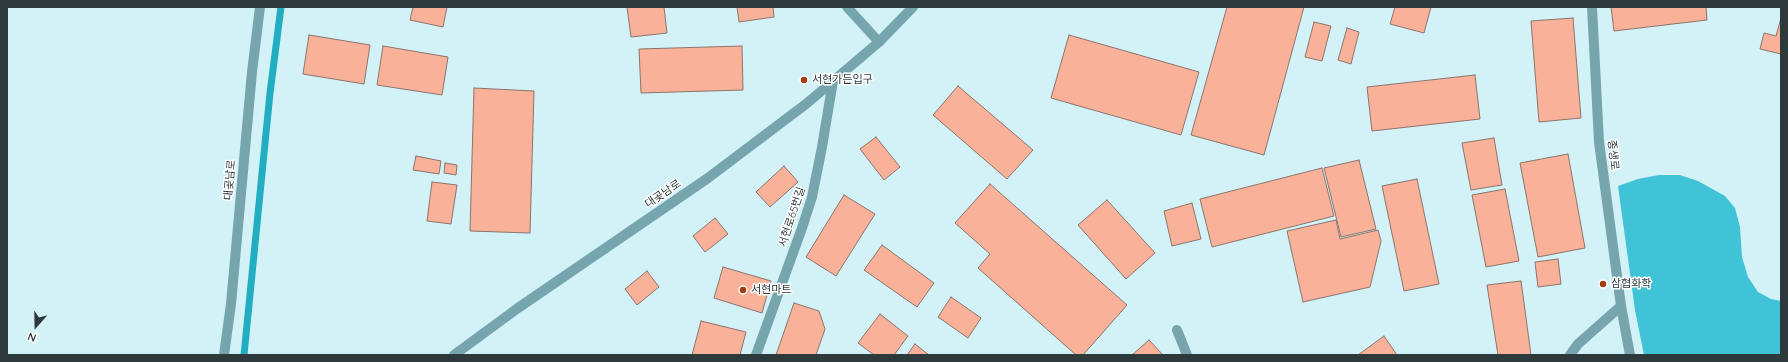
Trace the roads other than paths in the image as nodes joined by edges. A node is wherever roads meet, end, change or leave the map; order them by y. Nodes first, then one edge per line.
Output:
1 (260, 7) edge
2 (847, 7) edge
3 (913, 7) edge
4 (1592, 7) edge
5 (879, 42) junction
6 (834, 81) junction
7 (1621, 306) junction
8 (1177, 330) dead end
9 (224, 355) edge
10 (454, 355) edge
11 (756, 355) edge
12 (1187, 355) edge
13 (1570, 355) edge
14 (1630, 355) edge

1 - 9 street, 대곶남로
2 - 5 street
3 - 5 street, 대곶남로
4 - 7 street, 종생로
5 - 6 street, 대곶남로
6 - 10 street, 대곶남로
6 - 11 street, 서현로65번길
7 - 13 street
7 - 14 street, 종생로
8 - 12 street

